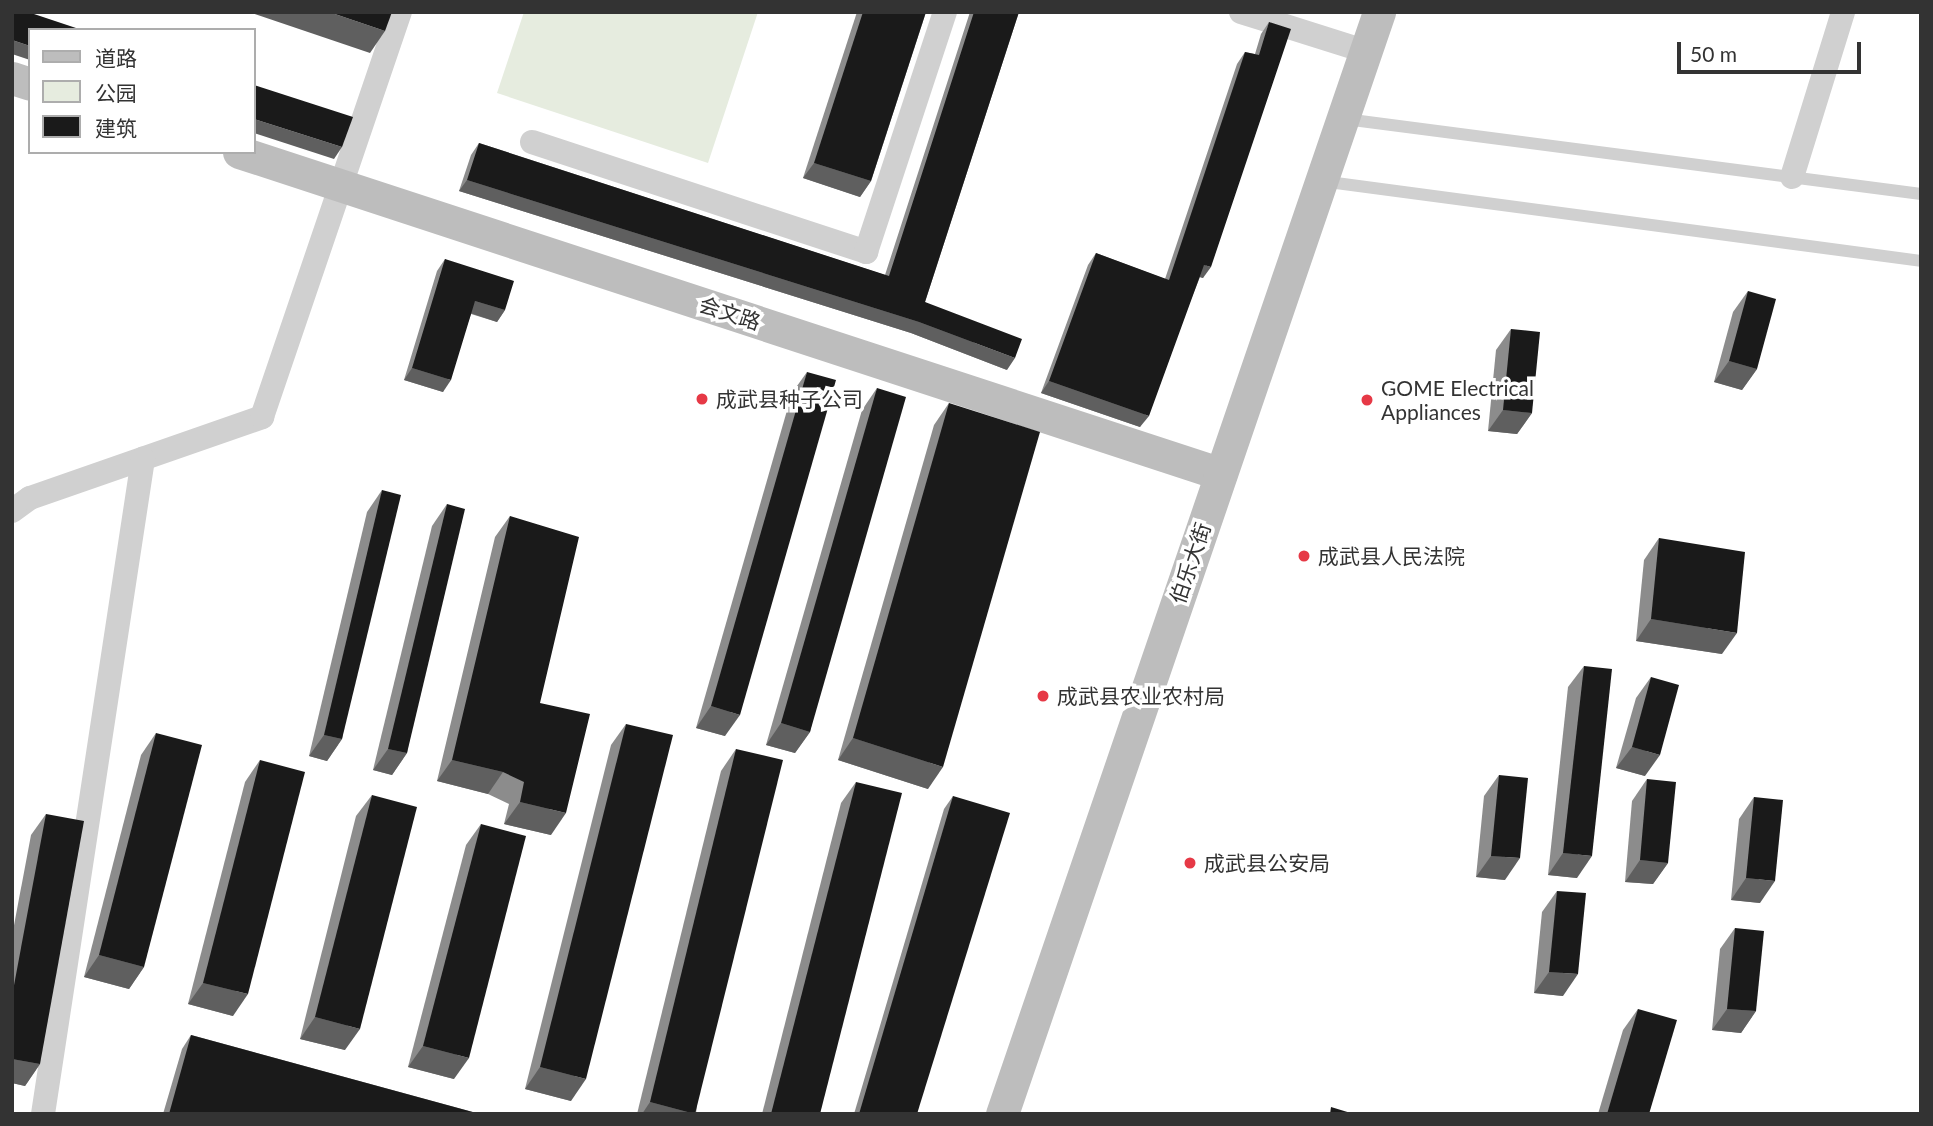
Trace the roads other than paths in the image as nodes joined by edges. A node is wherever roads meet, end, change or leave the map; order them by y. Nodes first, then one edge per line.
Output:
1 (400, 12) edge
2 (945, 12) edge
3 (1241, 12) edge
4 (1379, 12) edge
5 (1843, 12) edge
6 (1365, 51) junction
7 (1342, 118) junction
8 (532, 142) dead end
9 (245, 154) edge
10 (1791, 177) junction
11 (1321, 181) junction
12 (342, 186) junction
13 (1921, 194) edge
14 (1921, 261) edge
15 (143, 459) junction
16 (1221, 474) junction
17 (12, 511) edge
18 (43, 1114) edge
19 (1002, 1114) edge

1 - 12 street
2 - 8 street
3 - 6 street
4 - 6 main road, 伯乐大街
5 - 10 street
6 - 7 main road, 伯乐大街
7 - 10 lane
7 - 11 main road, 伯乐大街
9 - 12 main road, 会文路
10 - 13 lane
11 - 14 lane
11 - 16 main road, 伯乐大街
12 - 15 street
12 - 16 main road, 会文路
15 - 17 street
15 - 18 street
16 - 19 main road, 伯乐大街

